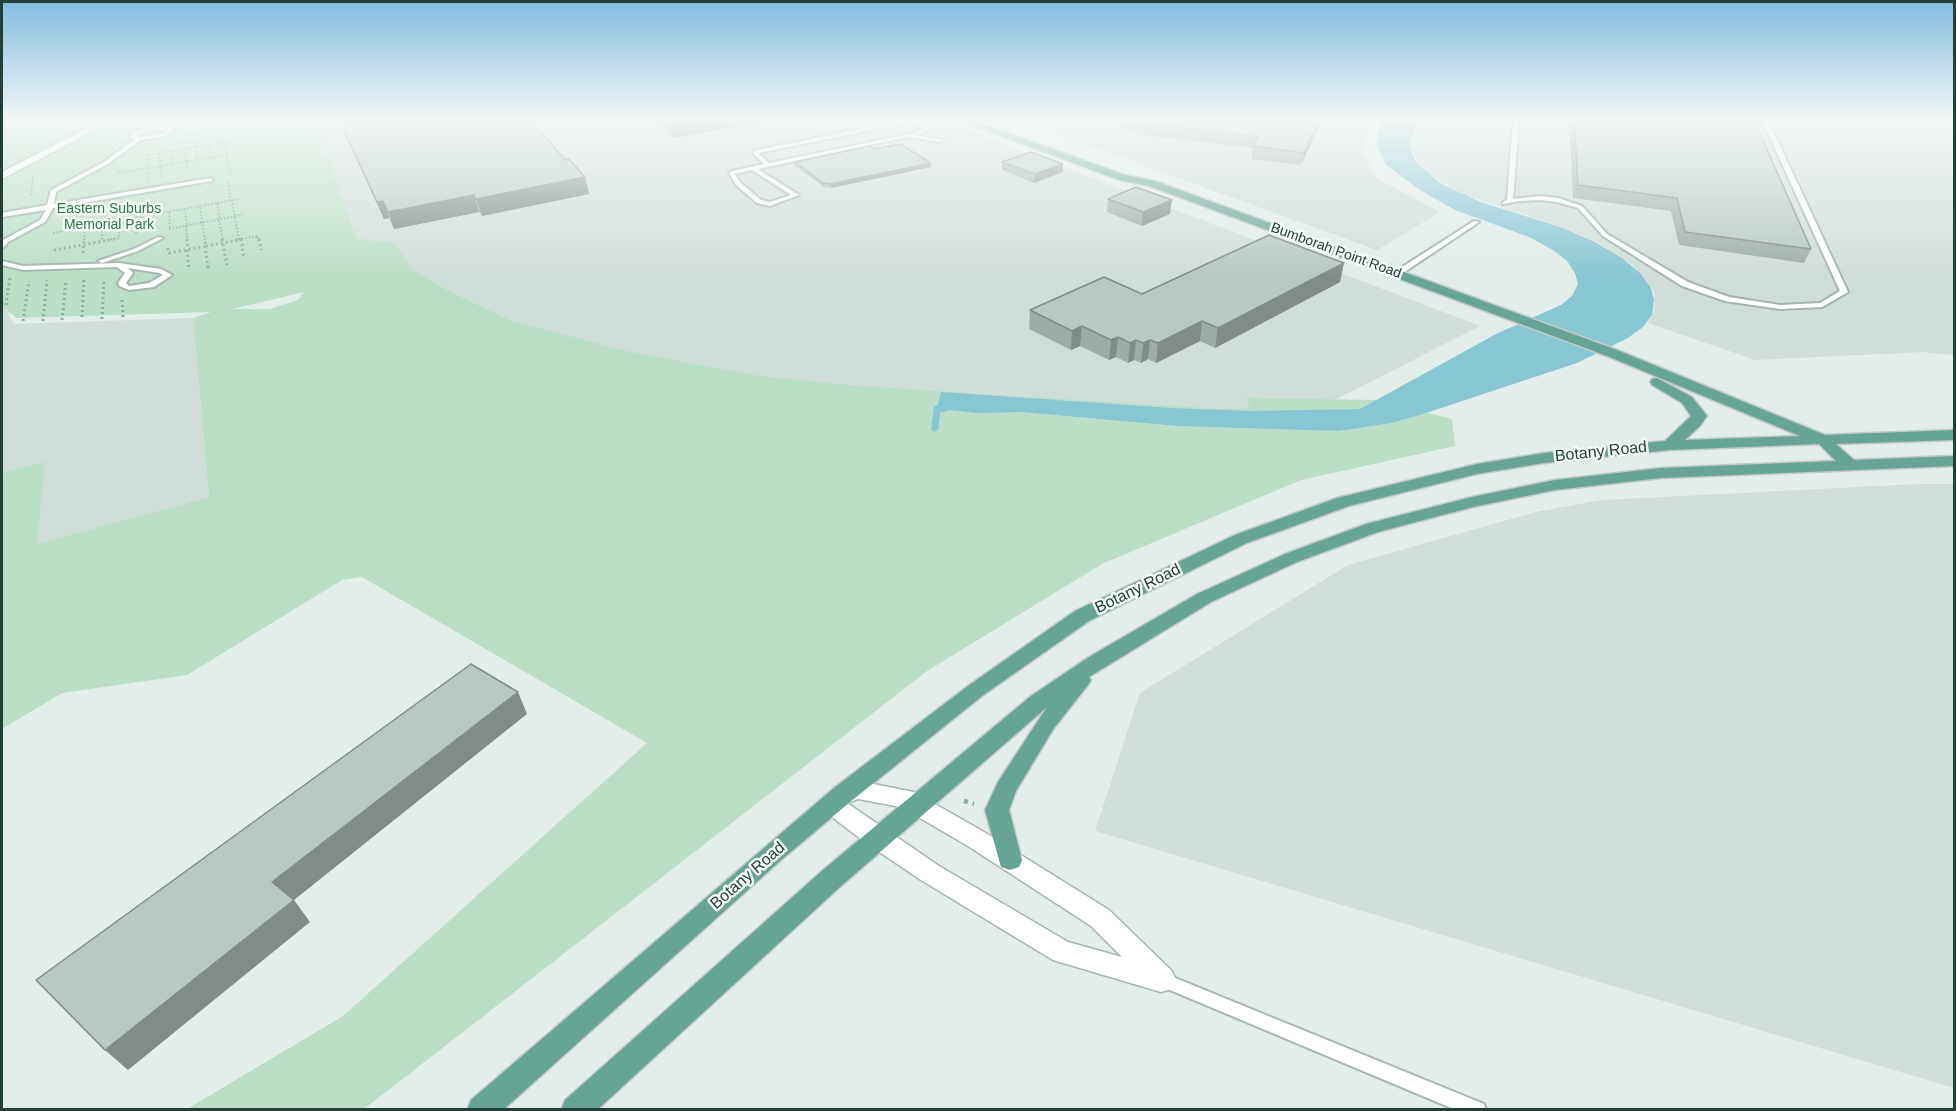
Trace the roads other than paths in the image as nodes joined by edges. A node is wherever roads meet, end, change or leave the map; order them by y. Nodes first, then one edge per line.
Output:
1 (89, 172) edge
2 (735, 172) edge
3 (759, 172) edge
4 (1106, 172) edge
5 (1136, 172) edge
6 (1511, 172) edge
7 (1789, 172) edge
8 (210, 180) dead end
9 (1151, 183) junction
10 (50, 208) junction
11 (2, 215) edge
12 (1476, 222) dead end
13 (160, 238) dead end
14 (2, 246) edge
15 (2, 263) edge
16 (119, 264) junction
17 (83, 268) junction
18 (1397, 273) junction
19 (1604, 355) junction
20 (1954, 435) edge
21 (1822, 439) junction
22 (1670, 445) junction
23 (1954, 461) edge
24 (1850, 464) junction
25 (1096, 662) junction
26 (837, 800) junction
27 (915, 805) junction
28 (877, 838) junction
29 (1010, 860) junction
30 (1163, 980) junction
31 (481, 1110) edge
32 (575, 1110) edge
33 (1478, 1110) edge

1 - 10 lane
2 - 3 lane
4 - 9 main road, Bumborah Point Road
5 - 9 main road, Bumborah Point Road
6 - 7 lane
8 - 10 lane
9 - 18 main road, Bumborah Point Road
10 - 11 lane
10 - 14 lane
12 - 18 lane
13 - 17 lane
15 - 17 lane
16 - 16 lane
16 - 17 lane
18 - 19 main road, Bumborah Point Road
19 - 21 main road, Bumborah Point Road
19 - 22 main road, Bumborah Point Road
20 - 21 main road, Botany Road
21 - 22 main road, Botany Road
21 - 24 main road, Bumborah Point Road
22 - 26 main road, Botany Road
23 - 24 main road, Botany Road
24 - 25 main road, Botany Road
25 - 27 main road, Botany Road
25 - 29 main road
26 - 27 street
26 - 28 street
26 - 31 main road, Botany Road
27 - 28 main road, Botany Road
27 - 29 street
28 - 30 street
28 - 32 main road, Botany Road
29 - 30 street
30 - 33 lane

